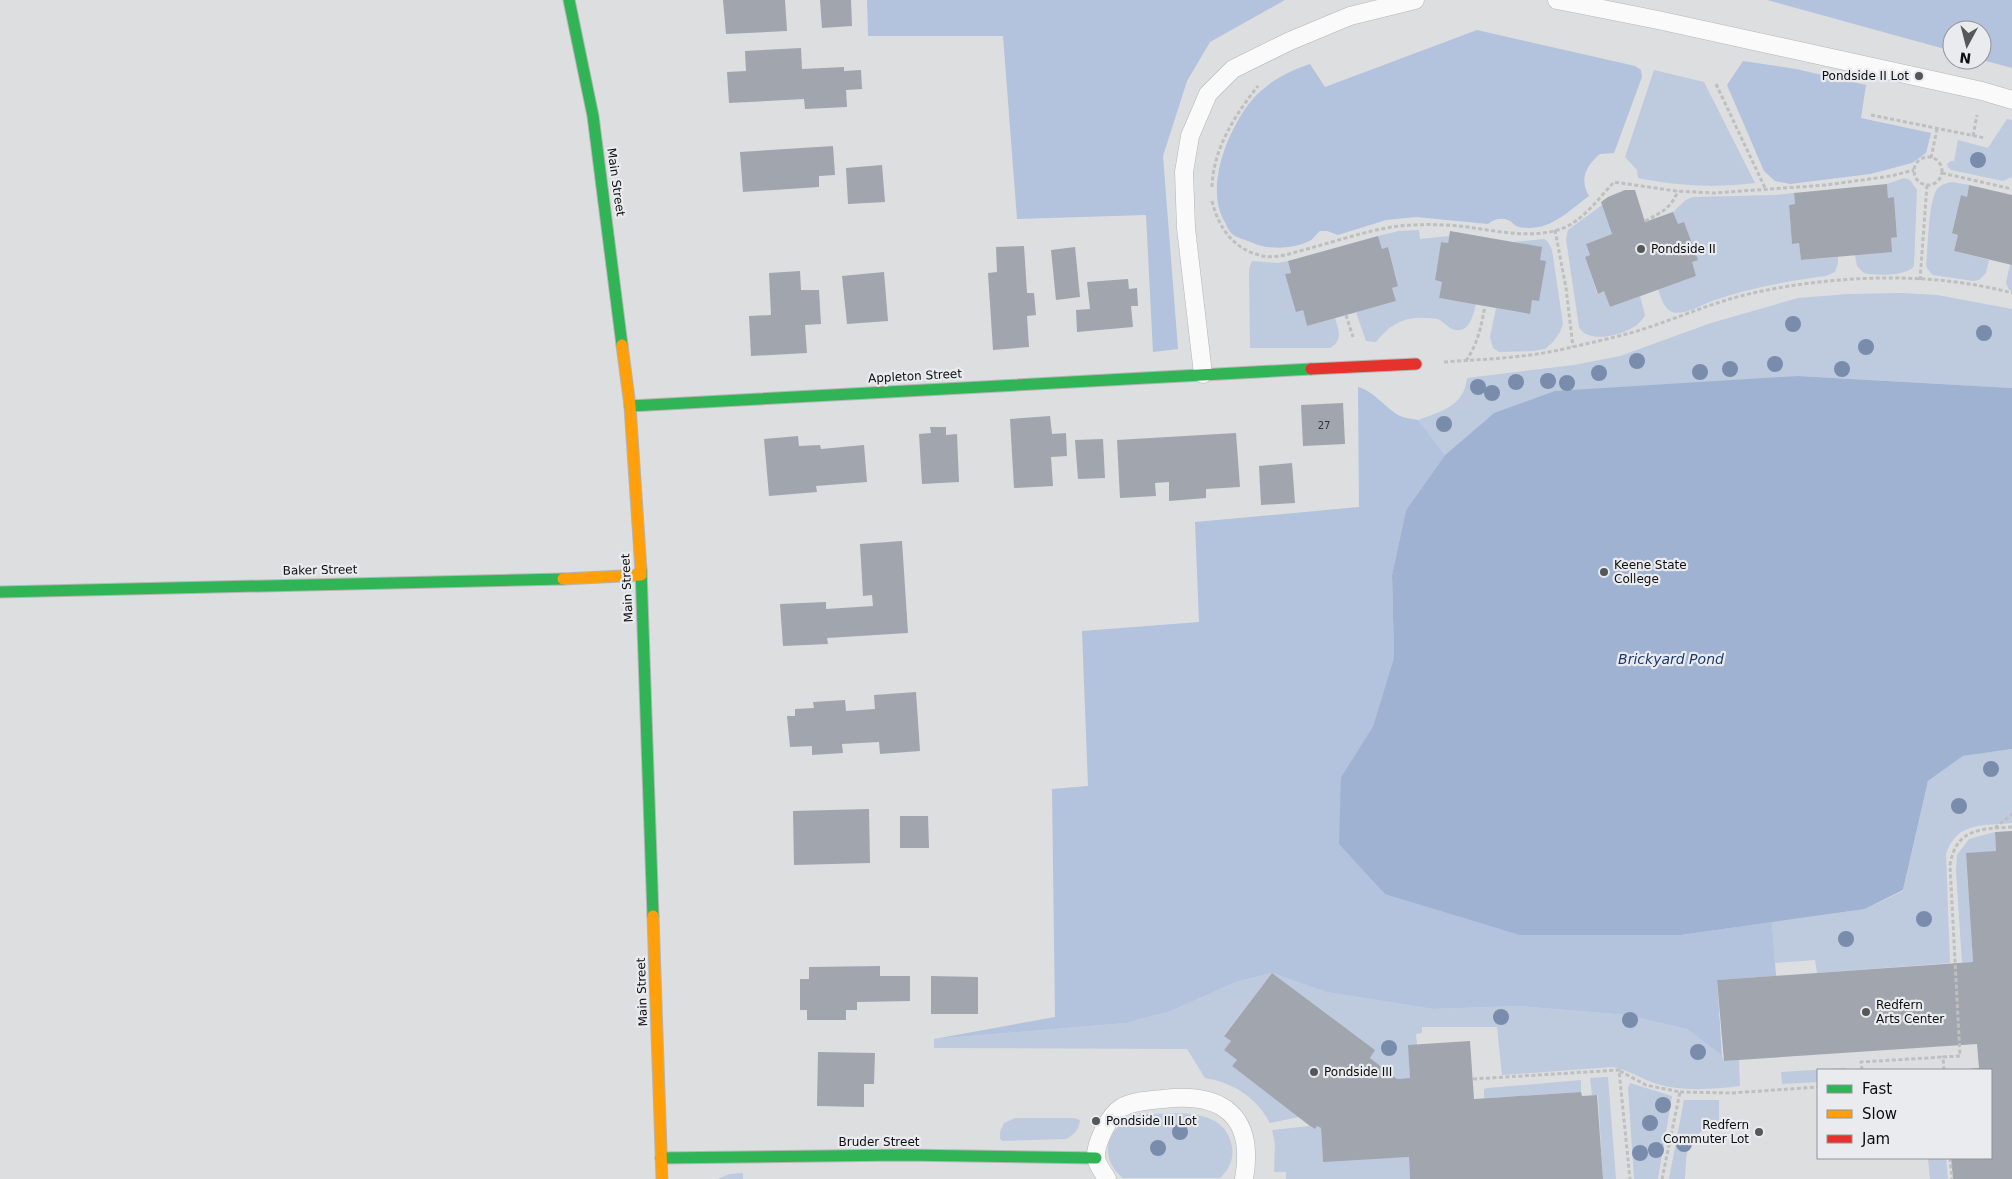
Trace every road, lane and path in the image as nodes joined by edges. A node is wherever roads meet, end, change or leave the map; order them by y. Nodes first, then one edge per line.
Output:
1 (569, 0) edge
2 (1415, 0) edge
3 (1557, 0) edge
4 (1264, 82) dead end
5 (1716, 84) dead end
6 (2012, 100) edge
7 (1870, 115) dead end
8 (1937, 129) junction
9 (1985, 138) dead end
10 (1931, 158) junction
11 (1914, 170) junction
12 (1942, 173) junction
13 (1927, 185) junction
14 (2012, 189) edge
15 (1766, 190) junction
16 (1678, 191) junction
17 (1644, 221) dead end
18 (1555, 230) junction
19 (1920, 280) junction
20 (2012, 293) edge
21 (1485, 306) dead end
22 (1346, 315) dead end
23 (1354, 343) dead end
24 (1574, 347) junction
25 (1466, 361) junction
26 (1416, 364) joint
27 (1202, 374) junction
28 (630, 406) junction
29 (641, 575) junction
30 (0, 592) edge
31 (2012, 814) edge
32 (2012, 827) edge
33 (1994, 828) junction
34 (1943, 1057) junction
35 (1862, 1069) edge
36 (1944, 1069) edge
37 (1619, 1070) junction
38 (1473, 1079) dead end
39 (1817, 1087) edge
40 (1680, 1092) junction
41 (661, 1158) junction
42 (1096, 1158) junction
43 (1950, 1159) edge
44 (662, 1179) edge
45 (1106, 1179) edge
46 (1244, 1179) edge
47 (1630, 1179) edge
48 (1662, 1179) edge
49 (1952, 1179) edge

1 - 28 street, Main Street
2 - 27 lane
3 - 6 lane
4 - 18 path
5 - 15 path
7 - 8 path
8 - 9 path
8 - 10 path
10 - 11 path
10 - 12 path
11 - 13 path
11 - 15 path
12 - 13 path
12 - 14 path
13 - 19 path
15 - 16 path
16 - 17 path
16 - 18 path
18 - 24 path
19 - 20 path
19 - 24 path
21 - 25 path
22 - 23 path
24 - 25 path
25 - 26 path
26 - 27 street, Appleton Street
27 - 28 street, Appleton Street
28 - 29 street, Main Street
29 - 30 street, Baker Street
29 - 41 street, Main Street
31 - 33 path
32 - 33 path
33 - 34 path
34 - 35 path
34 - 36 path
37 - 38 path
37 - 40 path
37 - 47 path
39 - 40 path
40 - 48 path
41 - 42 street, Bruder Street
41 - 44 street, Main Street
42 - 45 lane
42 - 46 lane
43 - 49 path

